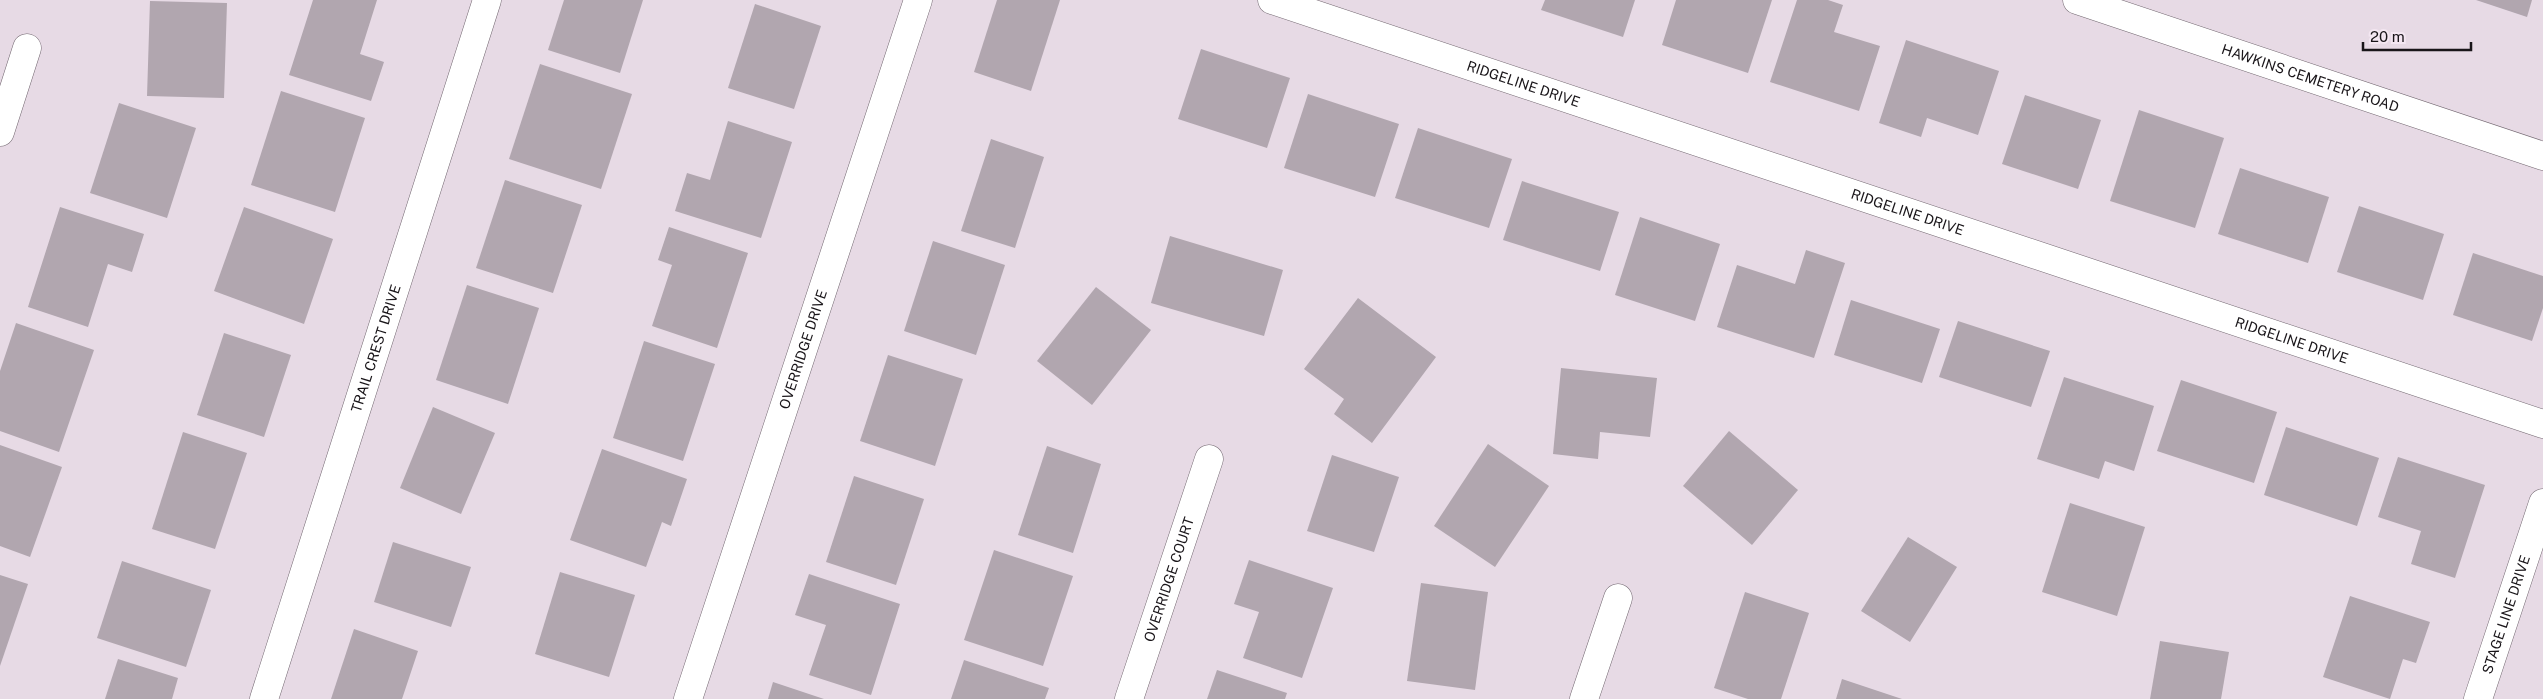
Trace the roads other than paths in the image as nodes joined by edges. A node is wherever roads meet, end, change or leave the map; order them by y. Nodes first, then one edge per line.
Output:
1 (487, 0) edge
2 (918, 0) edge
3 (1272, 0) edge
4 (2077, 0) edge
5 (27, 48) dead end
6 (0, 132) edge
7 (2543, 156) edge
8 (2543, 424) edge
9 (1208, 459) dead end
10 (2543, 503) edge
11 (1618, 598) dead end
12 (264, 699) edge
13 (688, 699) edge
14 (1128, 699) edge
15 (1584, 699) edge
16 (2478, 699) edge

1 - 12 street, TRAIL CREST DRIVE
2 - 13 street, OVERRIDGE DRIVE
3 - 8 street, RIDGELINE DRIVE
4 - 7 street, HAWKINS CEMETERY ROAD
5 - 6 street
9 - 14 street, OVERRIDGE COURT
10 - 16 street, STAGE LINE DRIVE
11 - 15 street

